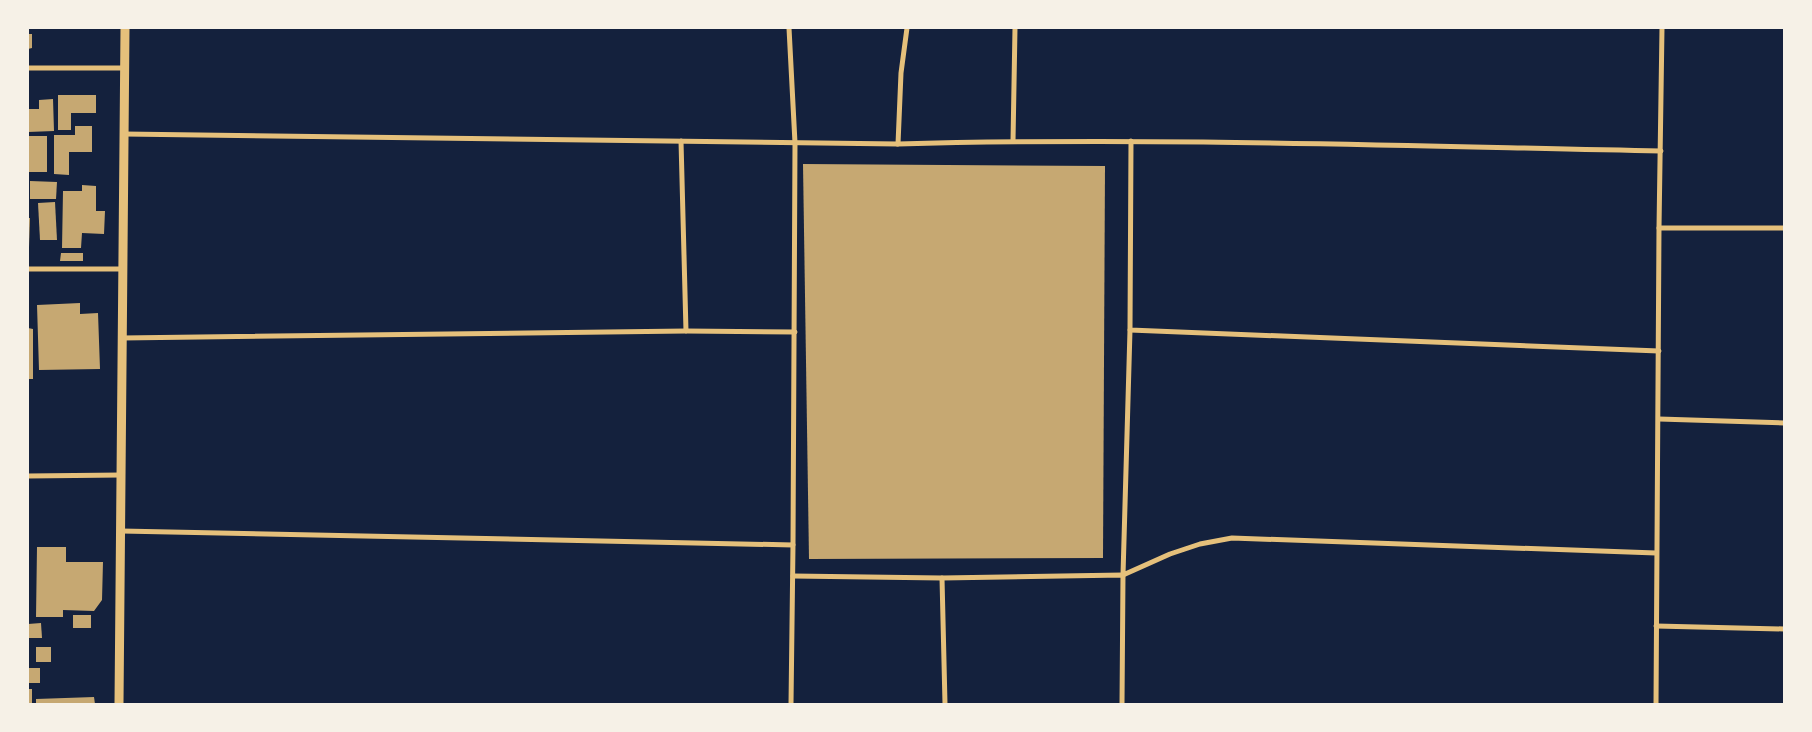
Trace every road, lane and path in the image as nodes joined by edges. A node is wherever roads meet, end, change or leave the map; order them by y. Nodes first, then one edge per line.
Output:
1 (125, 28) edge
2 (789, 28) edge
3 (907, 28) edge
4 (1015, 28) edge
5 (1662, 28) edge
6 (28, 68) edge
7 (125, 68) junction
8 (124, 134) junction
9 (681, 141) junction
10 (1013, 141) junction
11 (1131, 141) junction
12 (795, 143) junction
13 (898, 144) junction
14 (1661, 151) junction
15 (1659, 228) junction
16 (1784, 228) edge
17 (28, 269) edge
18 (123, 269) junction
19 (1130, 330) junction
20 (686, 331) junction
21 (795, 332) junction
22 (122, 338) junction
23 (1659, 350) junction
24 (1659, 419) junction
25 (1784, 423) edge
26 (121, 475) junction
27 (28, 476) edge
28 (121, 531) junction
29 (793, 545) junction
30 (1656, 553) junction
31 (1124, 575) junction
32 (793, 576) junction
33 (942, 578) junction
34 (1656, 626) junction
35 (1784, 629) edge
36 (119, 704) edge
37 (792, 704) edge
38 (944, 704) edge
39 (1122, 704) edge
40 (1656, 704) edge

1 - 7 street
2 - 12 street
3 - 13 street
4 - 10 street
5 - 14 street
6 - 7 street
7 - 8 street
8 - 9 street
8 - 18 street
9 - 12 street
9 - 20 street
10 - 11 street
10 - 13 street
11 - 14 street
11 - 19 street
12 - 13 street
12 - 21 street
14 - 15 street
15 - 16 street
15 - 23 street
17 - 18 street
18 - 22 street
19 - 23 street
19 - 31 street
20 - 21 street
20 - 22 street
21 - 29 street
22 - 26 street
23 - 24 street
24 - 25 street
24 - 30 street
26 - 27 street
26 - 28 street
28 - 29 street
28 - 36 street
29 - 32 street
30 - 31 street
30 - 34 street
31 - 33 street
31 - 39 street
32 - 33 street
32 - 37 street
33 - 38 street
34 - 35 street
34 - 40 street

